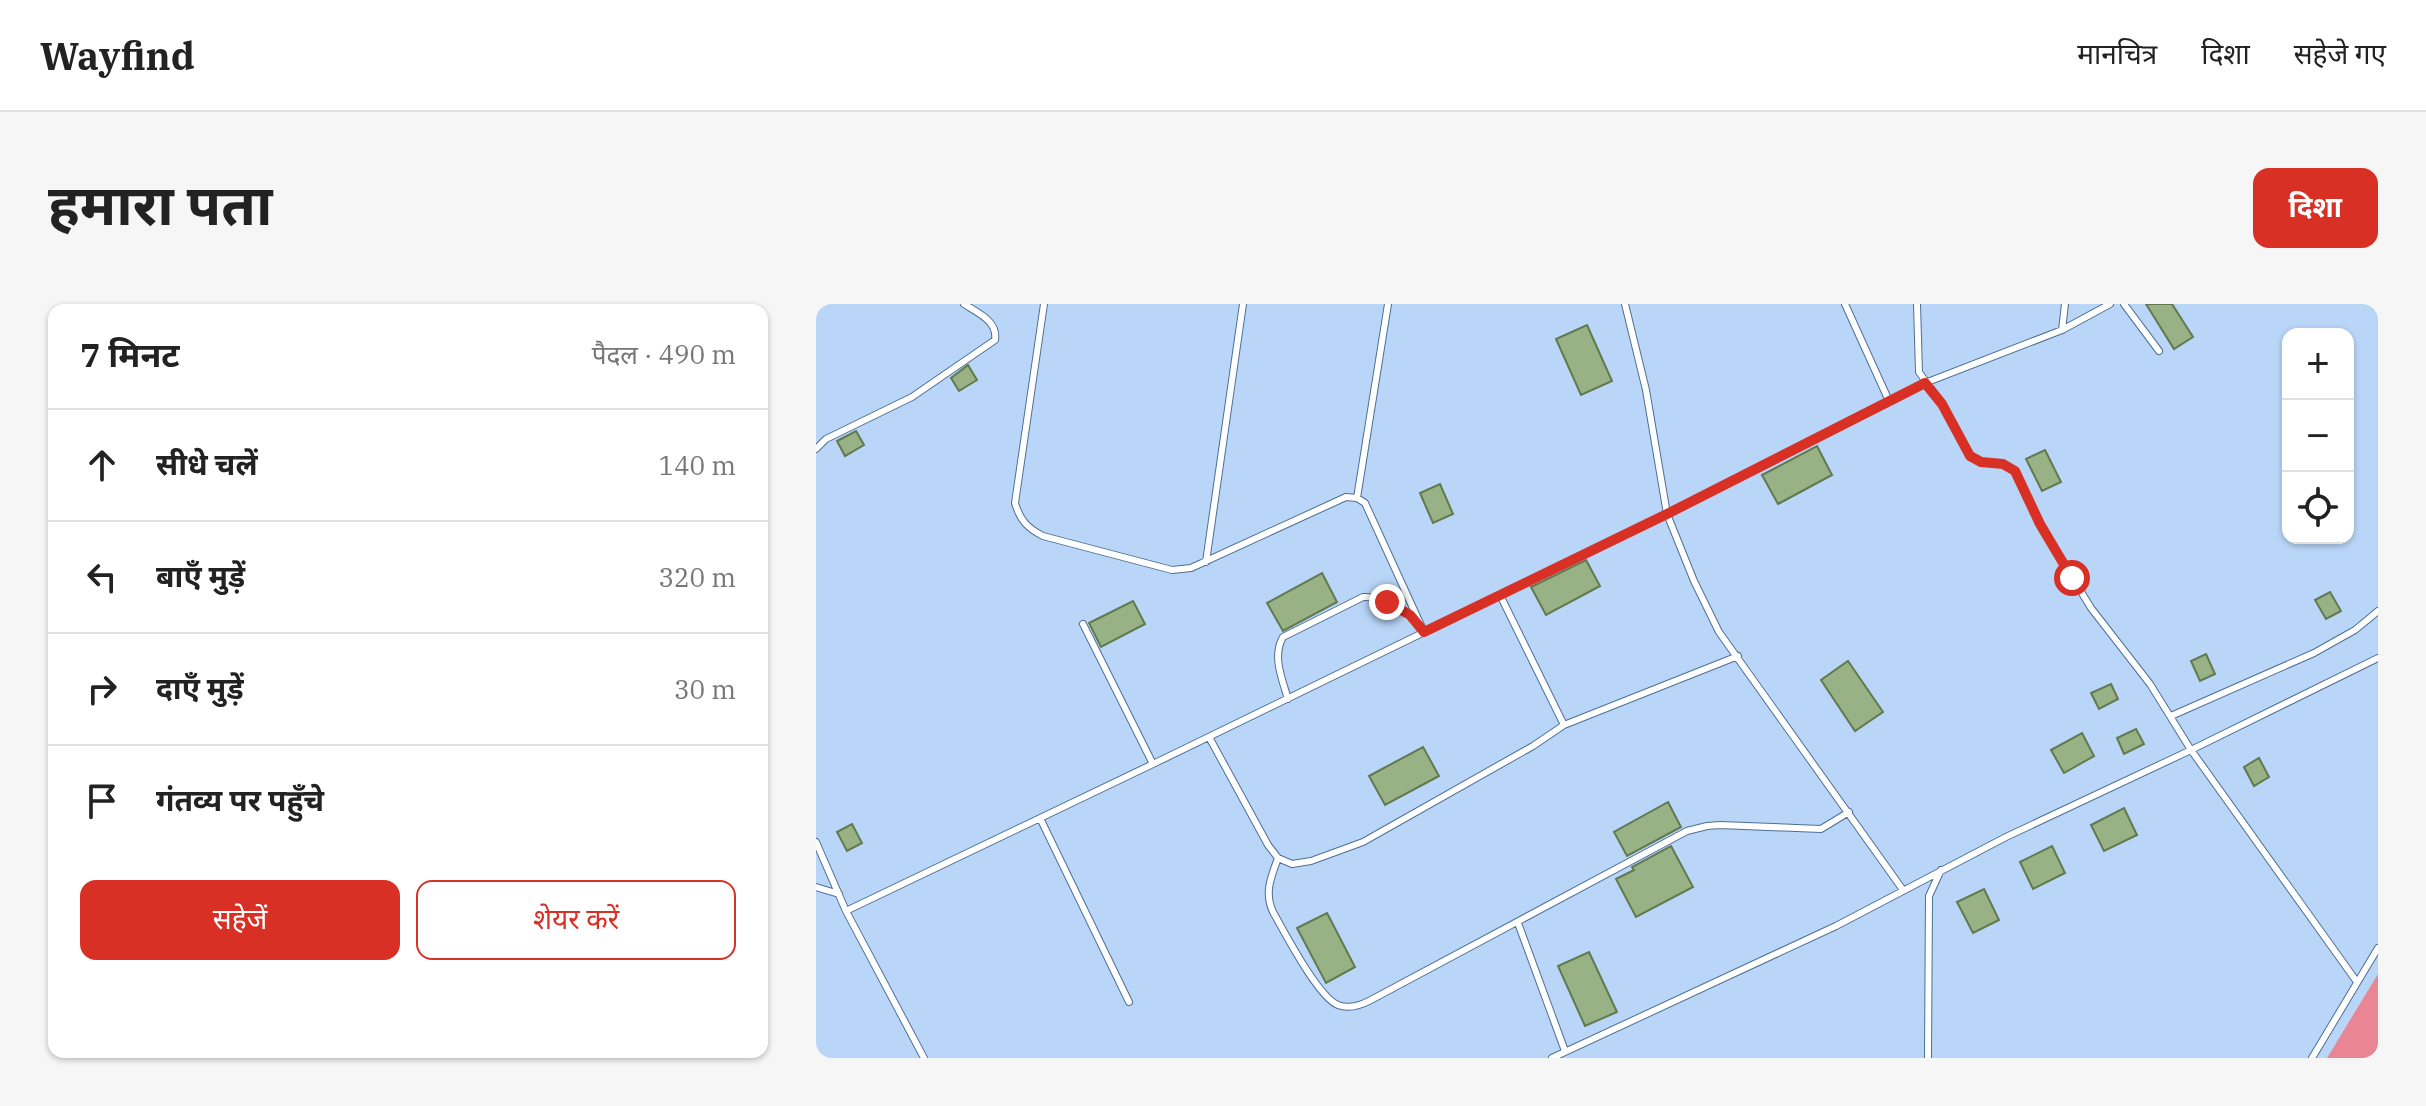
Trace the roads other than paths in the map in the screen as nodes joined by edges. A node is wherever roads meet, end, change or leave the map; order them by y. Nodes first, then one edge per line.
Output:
1 (964, 304) edge
2 (1044, 304) edge
3 (1243, 304) edge
4 (1388, 304) edge
5 (1625, 304) edge
6 (1845, 304) edge
7 (1917, 304) edge
8 (2065, 304) edge
9 (2110, 304) edge
10 (2124, 304) edge
11 (2062, 330) junction
12 (2159, 351) dead end
13 (1925, 383) junction
14 (1889, 401) junction
15 (816, 449) edge
16 (1357, 498) junction
17 (1667, 514) junction
18 (1206, 562) junction
19 (1500, 595) junction
20 (2378, 611) edge
21 (1083, 624) dead end
22 (1424, 632) junction
23 (1738, 656) junction
24 (2378, 658) edge
25 (1288, 699) junction
26 (2171, 716) junction
27 (1564, 725) junction
28 (1209, 737) junction
29 (2191, 750) junction
30 (1153, 764) junction
31 (1849, 812) junction
32 (1040, 818) junction
33 (816, 842) edge
34 (1278, 858) junction
35 (1941, 870) junction
36 (816, 887) edge
37 (1903, 890) junction
38 (839, 894) junction
39 (846, 911) junction
40 (1518, 923) junction
41 (2378, 948) edge
42 (2357, 982) junction
43 (1129, 1002) dead end
44 (1565, 1051) junction
45 (924, 1058) edge
46 (1552, 1058) edge
47 (1928, 1058) edge
48 (2312, 1058) edge

1 - 15 lane
2 - 18 lane
3 - 18 lane
4 - 16 lane
5 - 17 lane
6 - 14 lane
7 - 13 lane
8 - 11 lane
9 - 11 lane
10 - 12 lane
11 - 13 lane
13 - 14 lane
13 - 26 lane
14 - 17 lane
16 - 18 lane
16 - 22 lane
17 - 19 lane
17 - 23 lane
19 - 22 lane
19 - 27 lane
20 - 26 lane
21 - 30 lane
22 - 25 lane
22 - 25 lane
23 - 27 lane
23 - 31 lane
24 - 29 lane
25 - 28 lane
26 - 29 lane
27 - 34 lane
28 - 30 lane
28 - 34 lane
29 - 35 lane
29 - 42 lane
30 - 32 lane
31 - 37 lane
31 - 40 lane
32 - 39 lane
32 - 43 lane
33 - 38 lane
34 - 40 lane
35 - 37 lane
35 - 47 lane
36 - 38 lane
37 - 44 lane
38 - 39 lane
39 - 45 lane
40 - 44 lane
41 - 42 lane
42 - 48 lane
44 - 46 lane

